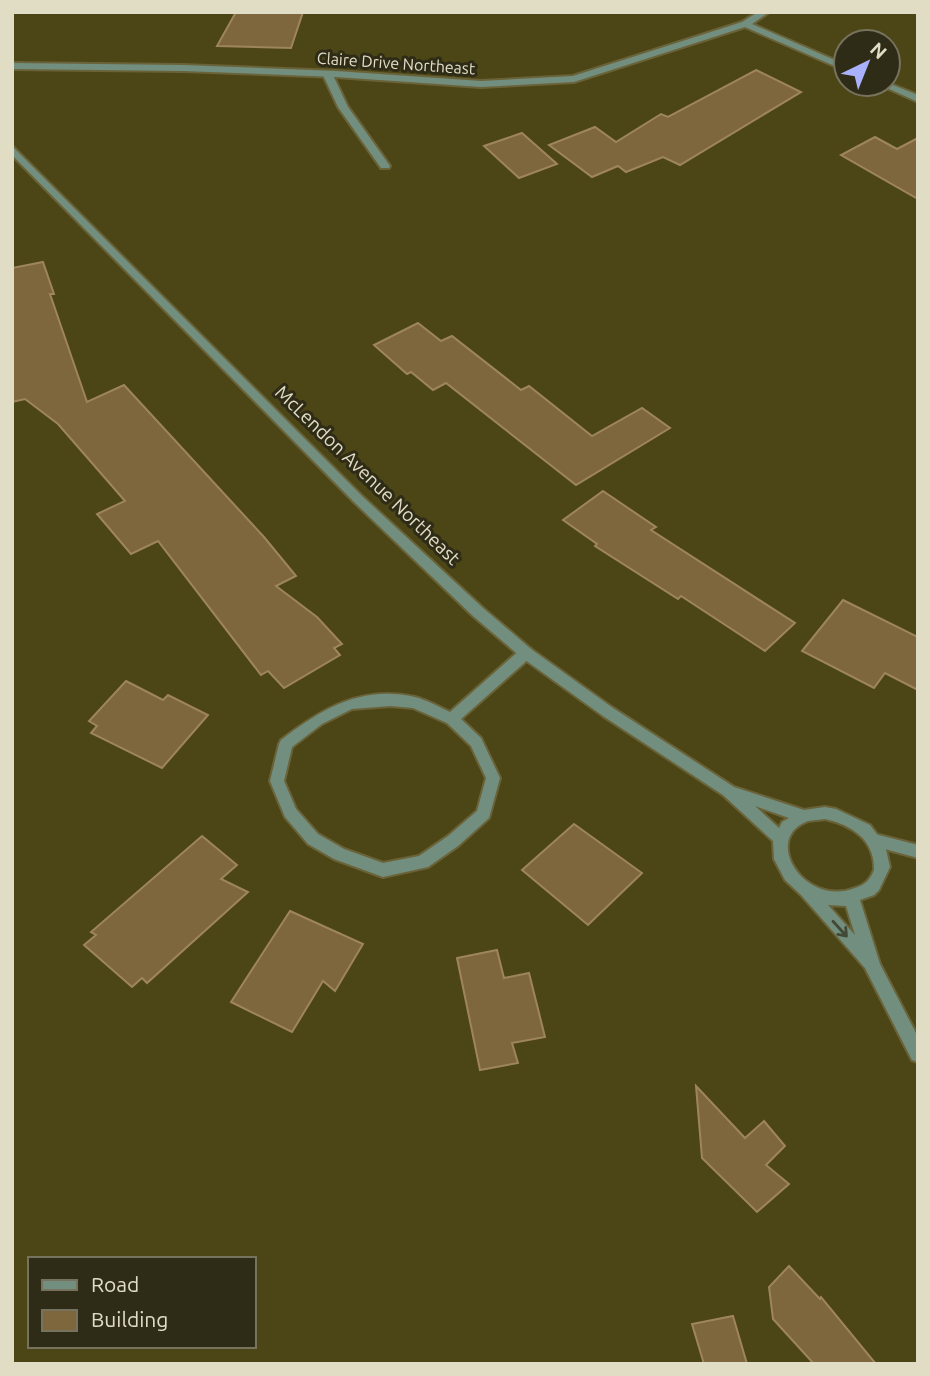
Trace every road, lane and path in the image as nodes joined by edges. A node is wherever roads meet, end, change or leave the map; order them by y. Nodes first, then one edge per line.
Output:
1 (765, 12) edge
2 (745, 24) junction
3 (832, 62) edge
4 (12, 66) edge
5 (327, 74) junction
6 (12, 149) edge
7 (385, 166) dead end
8 (526, 653) junction
9 (452, 719) junction
10 (728, 791) junction
11 (803, 816) junction
12 (781, 839) junction
13 (875, 840) junction
14 (918, 852) edge
15 (807, 892) junction
16 (852, 899) junction
17 (872, 966) junction
18 (918, 1054) edge

1 - 2 street, Claire Drive Northeast
2 - 3 street
2 - 5 street, Claire Drive Northeast
4 - 5 street, Claire Drive Northeast
5 - 7 street
6 - 8 street, McLendon Avenue Northeast
8 - 9 street
8 - 10 street, McLendon Avenue Northeast
9 - 9 street
10 - 11 street, McLendon Avenue Northeast
10 - 12 street, McLendon Avenue Northeast
11 - 12 street
11 - 13 street, McLendon Avenue Northeast
12 - 15 street
13 - 14 street, McLendon Avenue Northeast
13 - 16 street
15 - 16 street
15 -> 17 street
16 - 17 street
17 - 18 street

